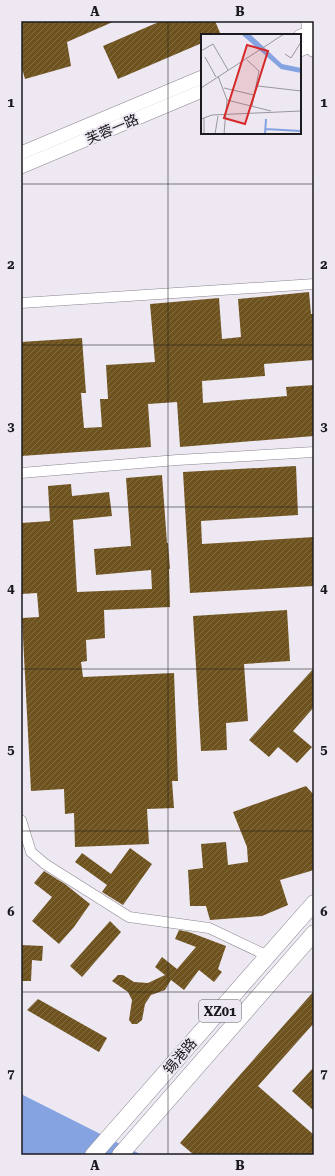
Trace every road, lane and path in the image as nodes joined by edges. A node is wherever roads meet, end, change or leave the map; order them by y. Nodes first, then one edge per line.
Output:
1 (201, 77) edge
2 (201, 91) edge
3 (21, 152) edge
4 (21, 167) edge
5 (314, 284) edge
6 (21, 303) edge
7 (314, 452) edge
8 (21, 473) edge
9 (21, 820) edge
10 (314, 903) edge
11 (314, 933) edge
12 (268, 956) junction
13 (93, 1155) edge
14 (120, 1155) edge

1 - 3 street, 芙蓉一路
2 - 4 street, 芙蓉一路
5 - 6 street
7 - 8 street
9 - 12 street
10 - 12 main road, 锡港路 / XZ01
11 - 14 main road, 锡港路 / XZ01
12 - 13 main road, 锡港路 / XZ01

